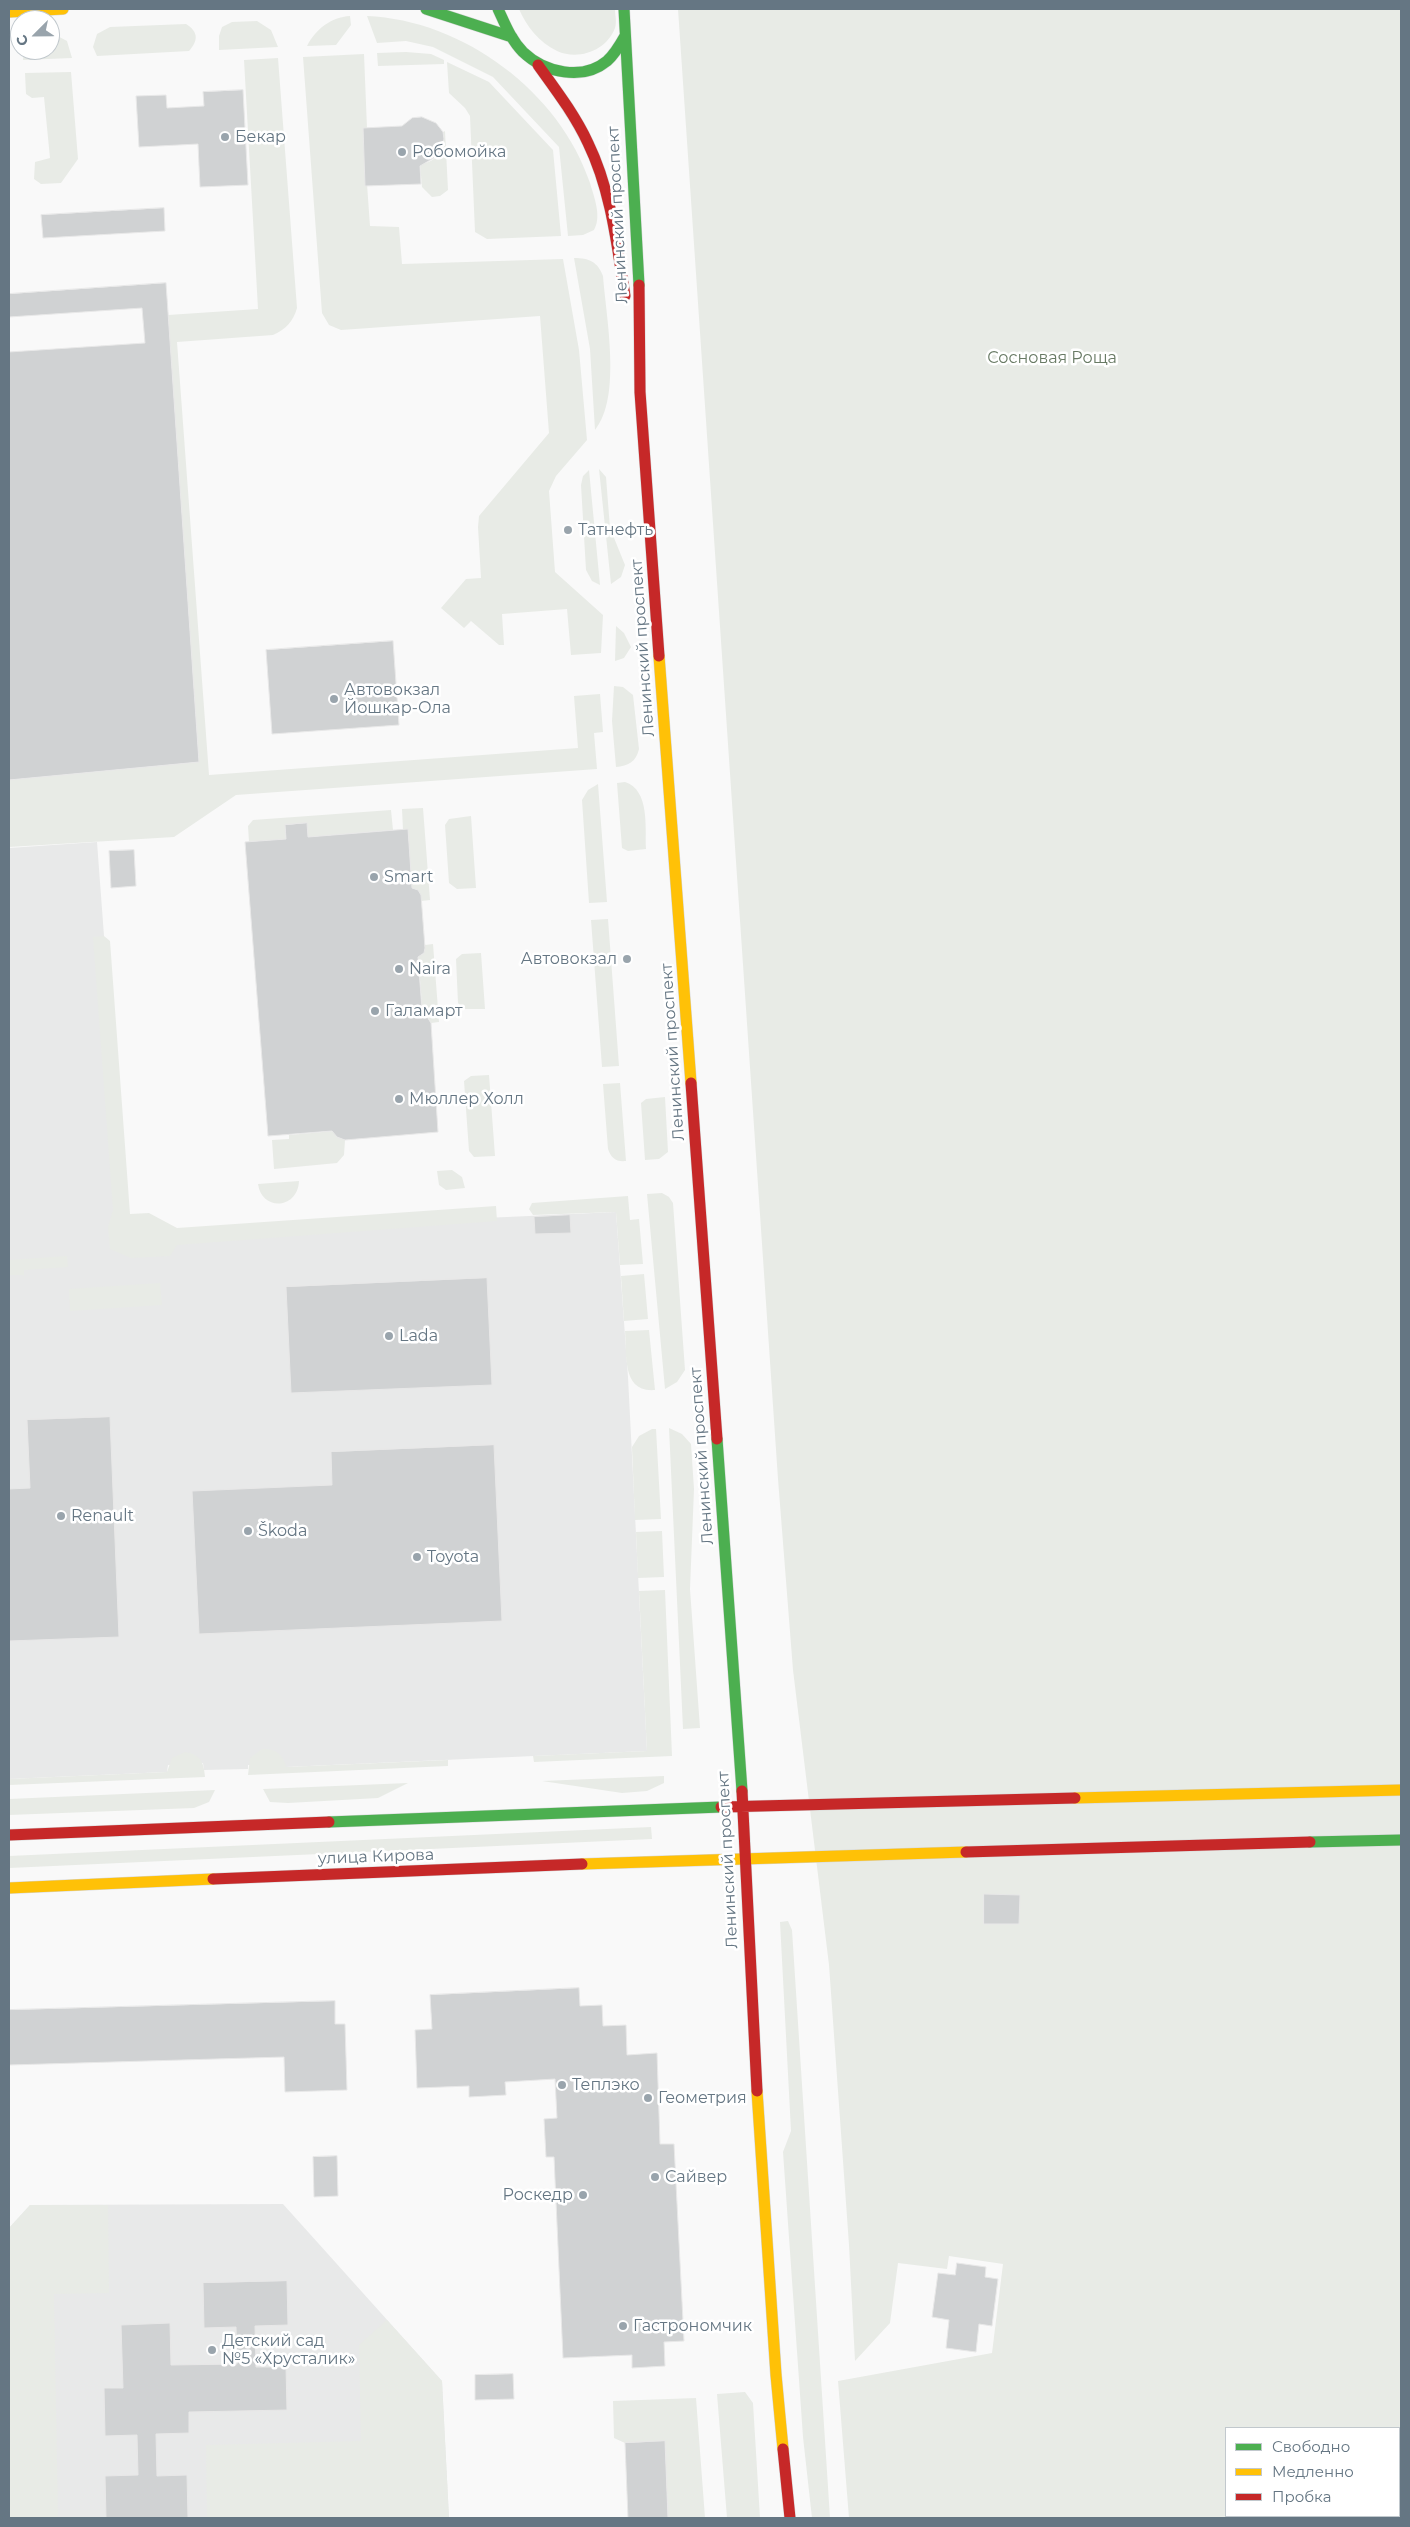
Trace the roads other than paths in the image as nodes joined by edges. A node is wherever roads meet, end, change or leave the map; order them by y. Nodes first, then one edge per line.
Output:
1 (63, 9) edge
2 (426, 9) edge
3 (498, 9) edge
4 (624, 9) edge
5 (9, 12) edge
6 (625, 36) junction
7 (512, 37) junction
8 (538, 65) junction
9 (640, 392) junction
10 (1401, 1790) edge
11 (741, 1806) junction
12 (9, 1835) edge
13 (1401, 1840) edge
14 (744, 1858) junction
15 (9, 1888) edge
16 (790, 2518) edge

1 - 5 main road
2 - 7 main road
3 - 7 main road, Ленинский проспект
4 - 6 main road, Ленинский проспект
6 - 8 main road
6 - 9 main road, Ленинский проспект
7 - 8 main road, Ленинский проспект
8 - 9 main road, Ленинский проспект
9 - 11 main road, Ленинский проспект
10 - 11 main road
11 - 12 main road
11 - 14 main road, Ленинский проспект
13 - 14 main road, улица Кирова
14 - 15 main road, улица Кирова
14 - 16 main road, Ленинский проспект

